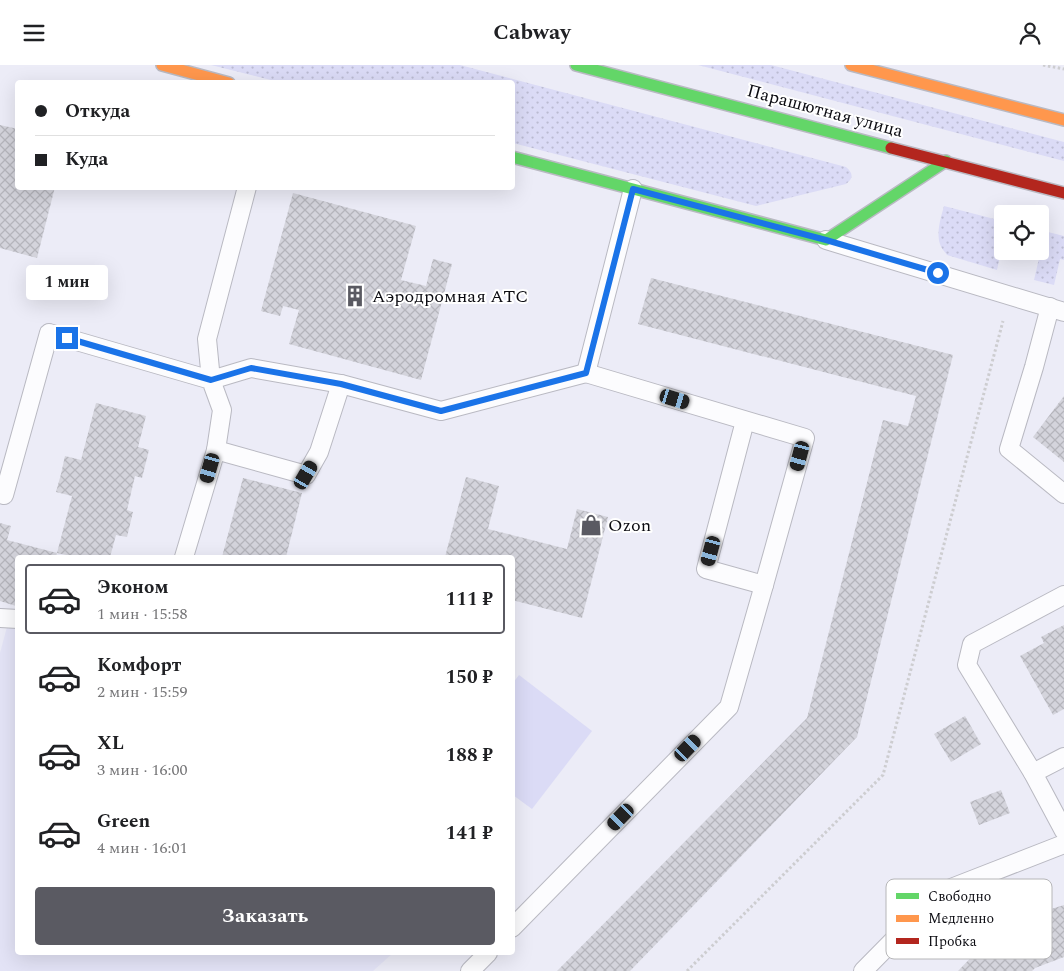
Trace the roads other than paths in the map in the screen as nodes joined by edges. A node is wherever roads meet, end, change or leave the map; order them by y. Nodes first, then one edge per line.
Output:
1 (162, 65) edge
2 (576, 65) edge
3 (851, 65) edge
4 (218, 80) edge
5 (1064, 120) edge
6 (515, 158) edge
7 (946, 161) junction
8 (633, 189) junction
9 (246, 190) edge
10 (1064, 193) edge
11 (826, 240) junction
12 (1057, 309) edge
13 (586, 373) junction
14 (211, 380) junction
15 (341, 384) junction
16 (745, 421) junction
17 (216, 450) junction
18 (0, 494) edge
19 (1064, 494) edge
20 (185, 555) edge
21 (764, 585) junction
22 (1064, 595) edge
23 (0, 617) edge
24 (15, 619) edge
25 (1064, 757) edge
26 (1033, 773) junction
27 (1064, 831) edge
28 (1064, 844) edge
29 (974, 879) edge
30 (515, 925) edge
31 (886, 948) edge
32 (486, 955) edge
33 (470, 971) edge
34 (863, 971) edge

1 - 4 main road
2 - 7 main road, Парашютная улица
3 - 5 main road
6 - 8 main road
7 - 10 main road, Парашютная улица
7 - 11 main road
8 - 11 main road
8 - 13 lane
9 - 14 lane
11 - 12 lane
12 - 19 lane
13 - 15 lane
13 - 16 lane
14 - 15 lane
14 - 17 lane
14 - 18 lane
15 - 17 lane
16 - 21 lane
16 - 21 lane
17 - 20 lane
21 - 30 lane
22 - 26 lane
23 - 24 lane
25 - 26 lane
26 - 27 lane
28 - 29 lane
31 - 34 lane
32 - 33 lane

